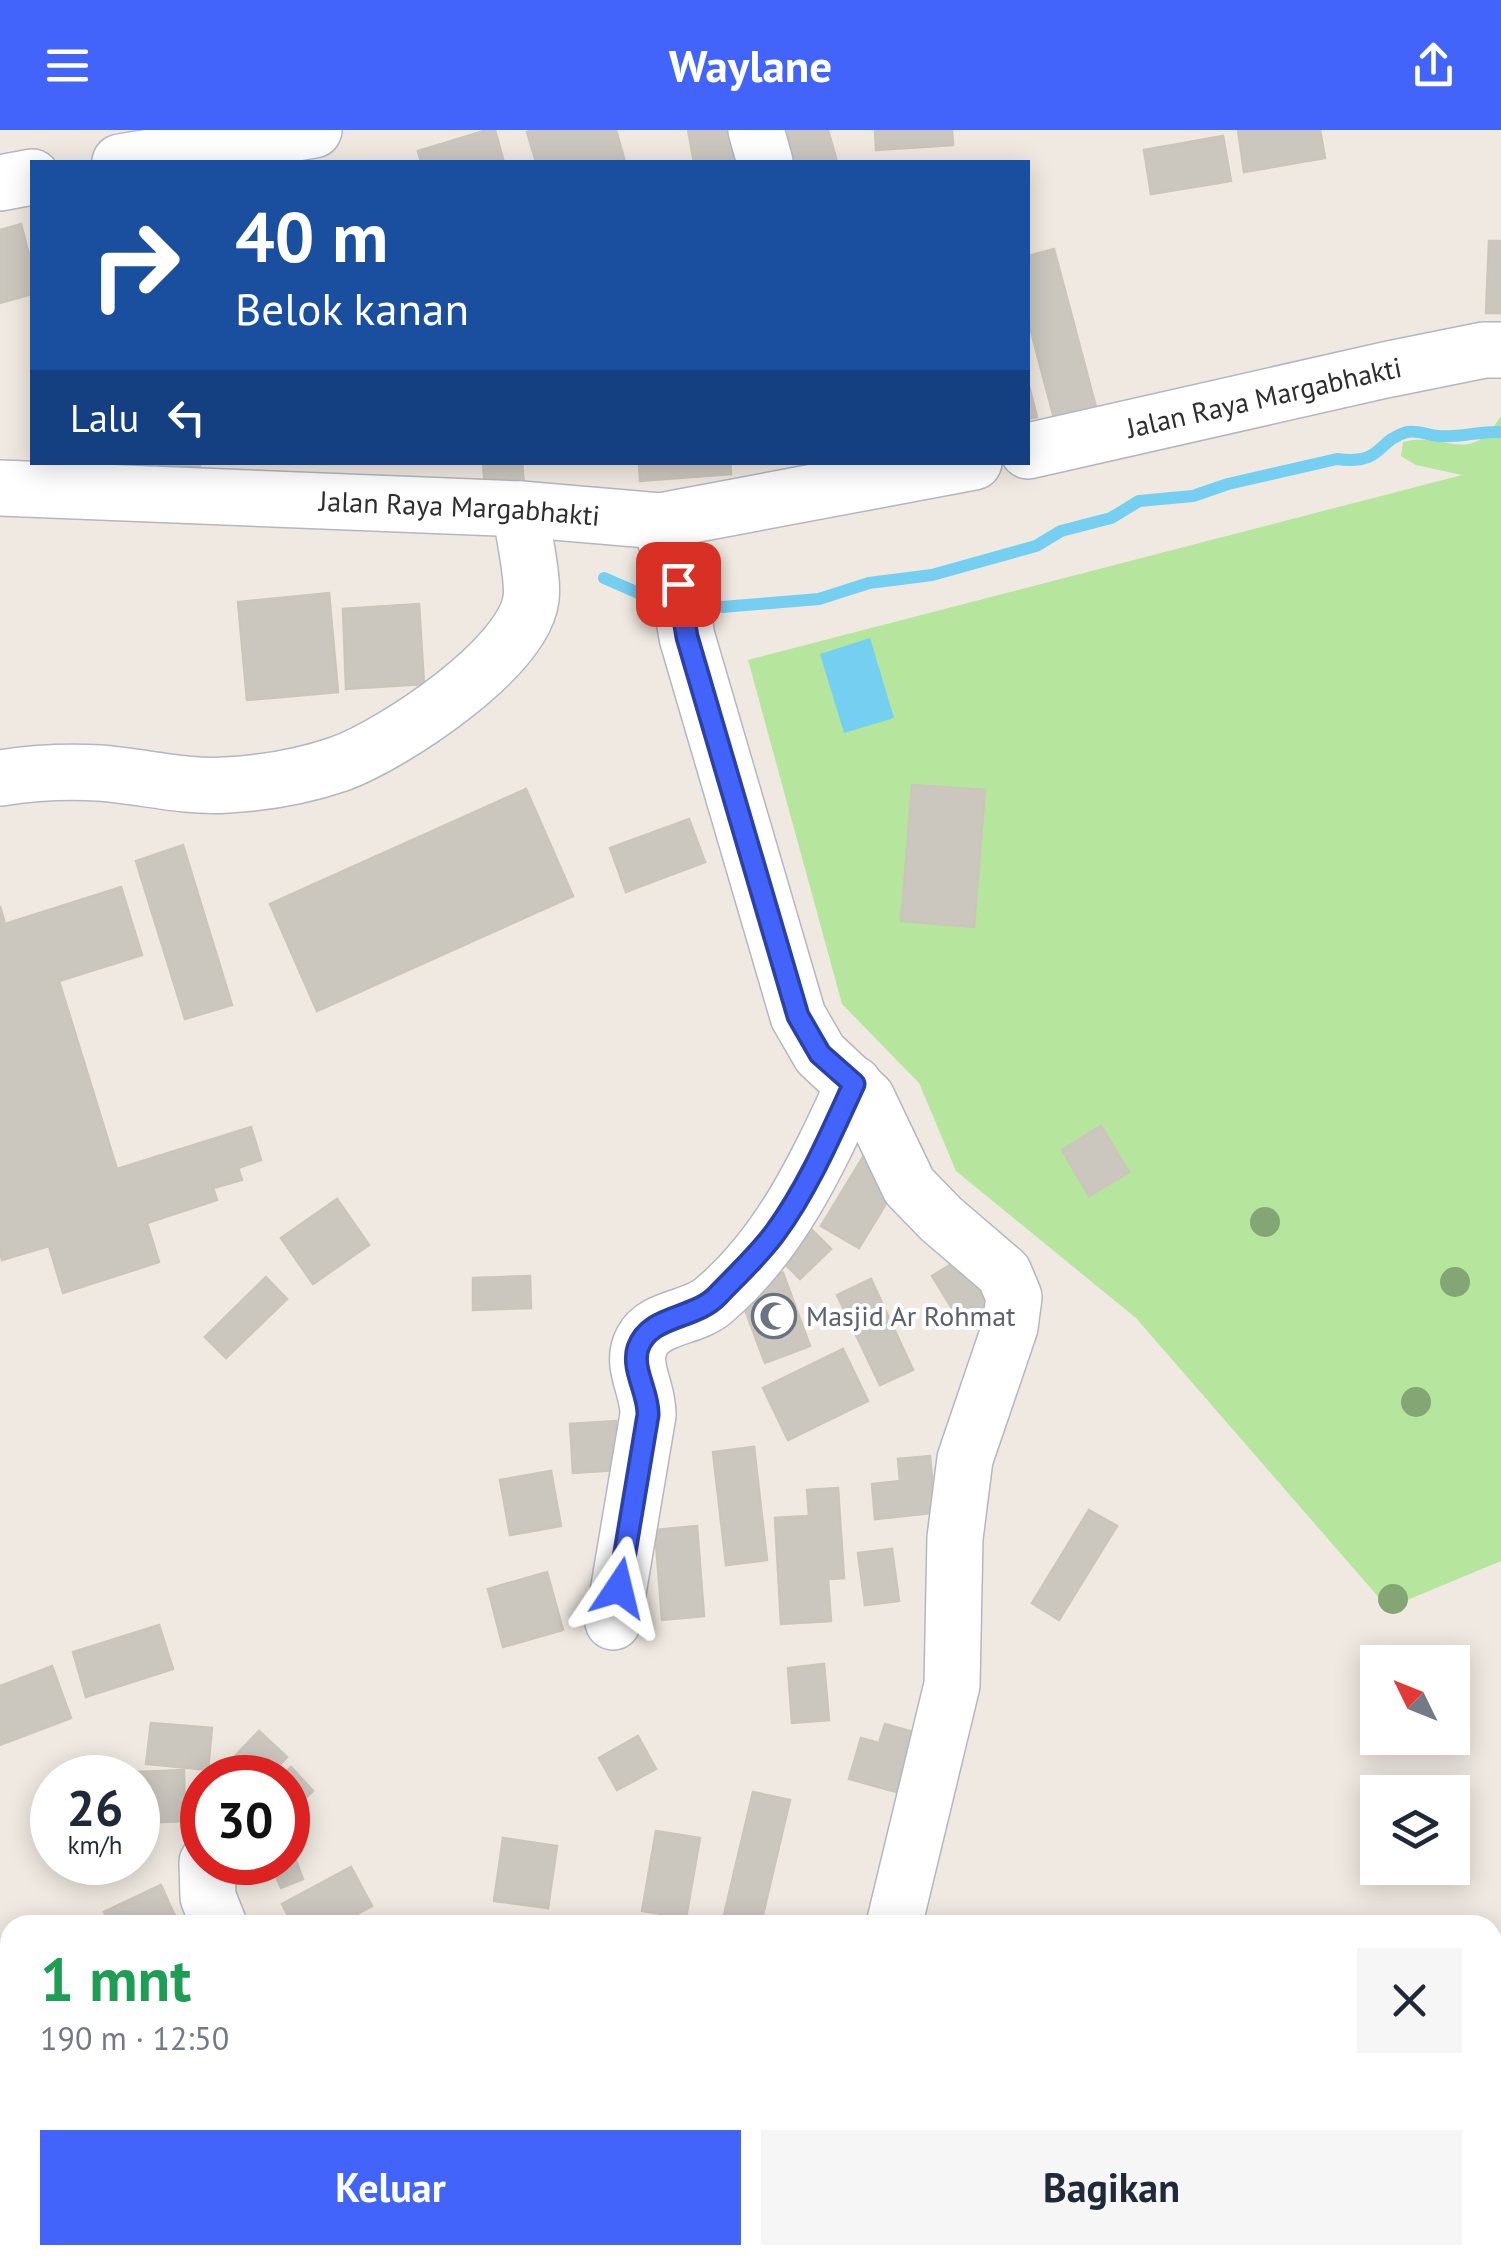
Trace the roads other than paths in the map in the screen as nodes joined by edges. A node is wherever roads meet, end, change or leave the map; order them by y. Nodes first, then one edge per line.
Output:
1 (314, 130) edge
2 (756, 130) edge
3 (132, 160) edge
4 (764, 160) edge
5 (30, 177) edge
6 (0, 182) edge
7 (1501, 350) edge
8 (1030, 451) edge
9 (943, 465) edge
10 (811, 478) edge
11 (0, 488) edge
12 (520, 508) junction
13 (660, 521) junction
14 (0, 778) edge
15 (854, 1084) junction
16 (613, 1622) dead end
17 (208, 1885) edge
18 (215, 1915) edge
19 (896, 1915) edge

1 - 3 street
2 - 4 street
5 - 6 street
7 - 8 street, Jalan Raya Margabhakti
9 - 10 street, Jalan Raya Margabhakti
10 - 13 street, Jalan Raya Margabhakti
11 - 12 street, Jalan Raya Margabhakti
12 - 13 street, Jalan Raya Margabhakti
12 - 14 street
13 - 15 street
15 - 16 street
15 - 19 street
17 - 18 street

